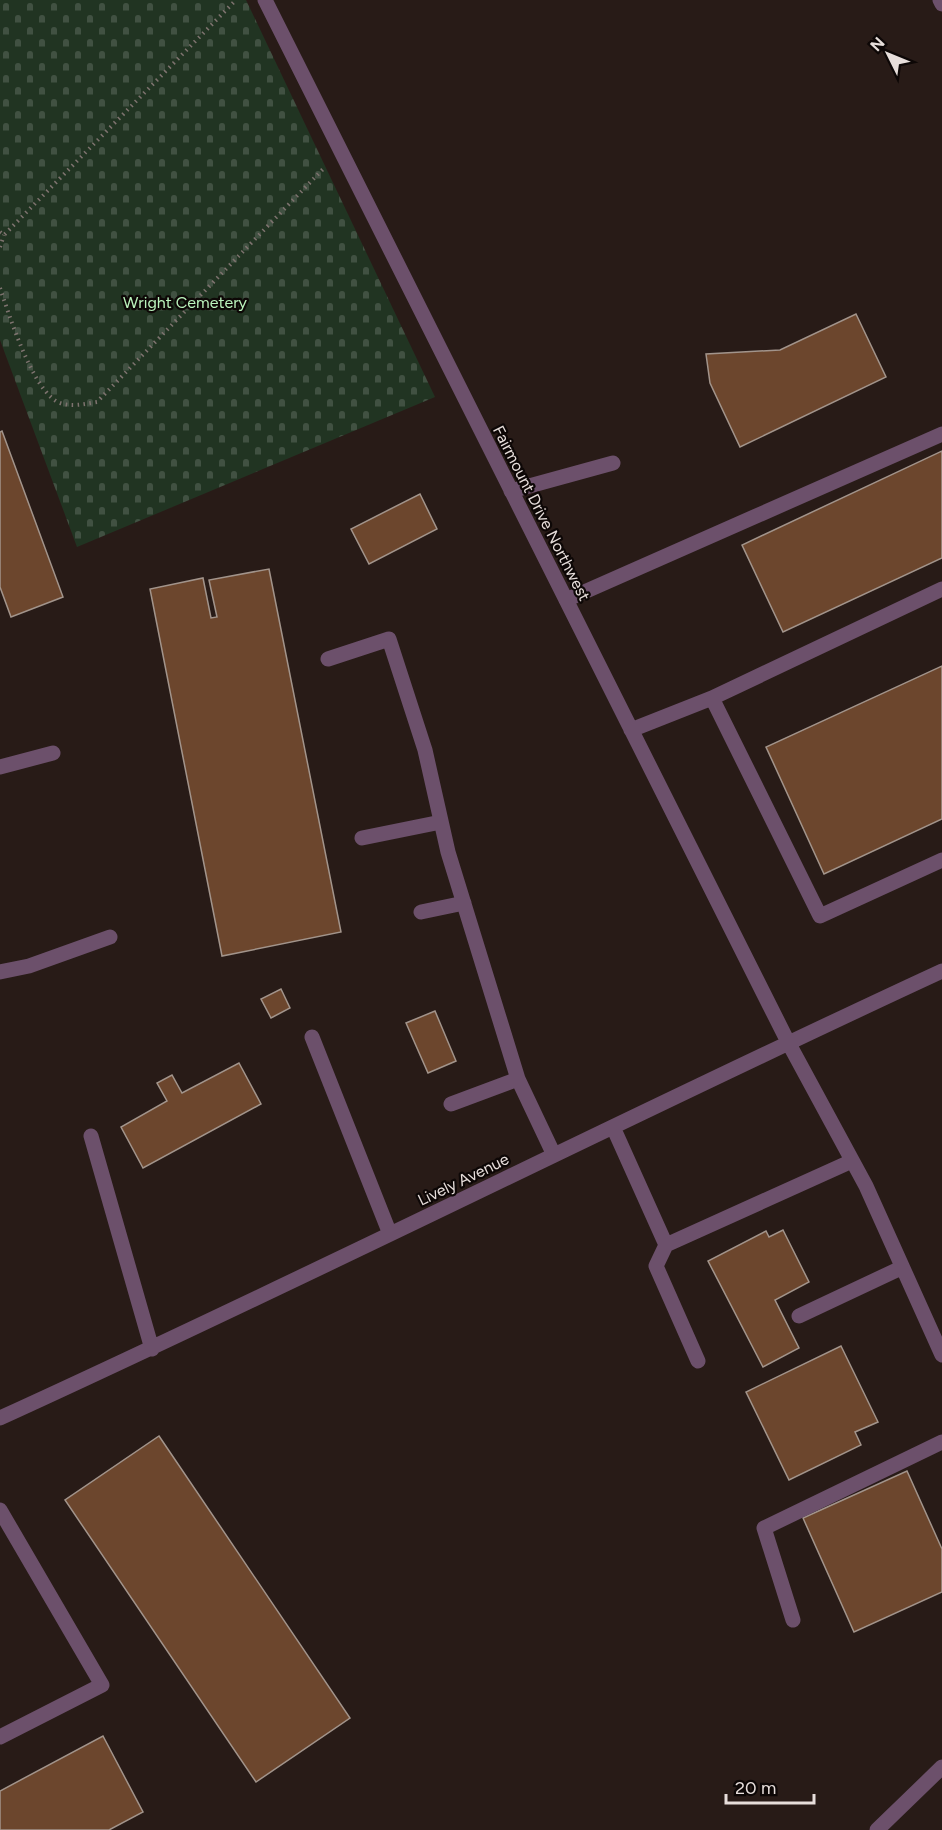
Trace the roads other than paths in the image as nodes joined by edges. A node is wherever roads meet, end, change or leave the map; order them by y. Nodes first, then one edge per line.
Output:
1 (265, 0) edge
2 (940, 0) edge
3 (942, 4) edge
4 (942, 434) edge
5 (613, 463) dead end
6 (511, 491) junction
7 (942, 589) edge
8 (566, 600) junction
9 (328, 659) dead end
10 (712, 698) junction
11 (631, 730) junction
12 (53, 753) dead end
13 (0, 767) edge
14 (441, 822) junction
15 (362, 838) dead end
16 (942, 860) edge
17 (464, 903) junction
18 (421, 912) dead end
19 (110, 937) dead end
20 (942, 971) edge
21 (0, 972) edge
22 (312, 1037) dead end
23 (788, 1042) junction
24 (518, 1079) junction
25 (451, 1104) dead end
26 (613, 1127) junction
27 (91, 1136) dead end
28 (554, 1155) junction
29 (852, 1161) junction
30 (390, 1234) junction
31 (666, 1245) junction
32 (901, 1268) junction
33 (799, 1316) dead end
34 (152, 1349) junction
35 (942, 1354) edge
36 (698, 1361) dead end
37 (0, 1418) edge
38 (942, 1442) edge
39 (0, 1510) edge
40 (793, 1620) dead end
41 (0, 1737) edge
42 (942, 1767) edge
43 (877, 1830) edge

1 - 6 street, Fairmount Drive Northwest
2 - 3 street
4 - 8 street
5 - 6 street
6 - 8 street, Fairmount Drive Northwest
7 - 10 street
8 - 11 street, Fairmount Drive Northwest
9 - 14 street
10 - 11 street
10 - 16 street
11 - 23 street, Fairmount Drive Northwest
12 - 13 street
14 - 15 street
14 - 17 street
17 - 18 street
17 - 24 street
19 - 21 street
20 - 23 street, Lively Avenue
22 - 30 street
23 - 26 street, Lively Avenue
23 - 29 street, Fairmount Drive Northwest
24 - 25 street
24 - 28 street
26 - 28 street, Lively Avenue
26 - 31 street
27 - 34 street
28 - 30 street, Lively Avenue
29 - 31 street
29 - 32 street, Fairmount Drive Northwest
30 - 34 street, Lively Avenue
31 - 36 street
32 - 33 street
32 - 35 street, Fairmount Drive Northwest
34 - 37 street, Lively Avenue
38 - 40 street
39 - 41 street
42 - 43 street

